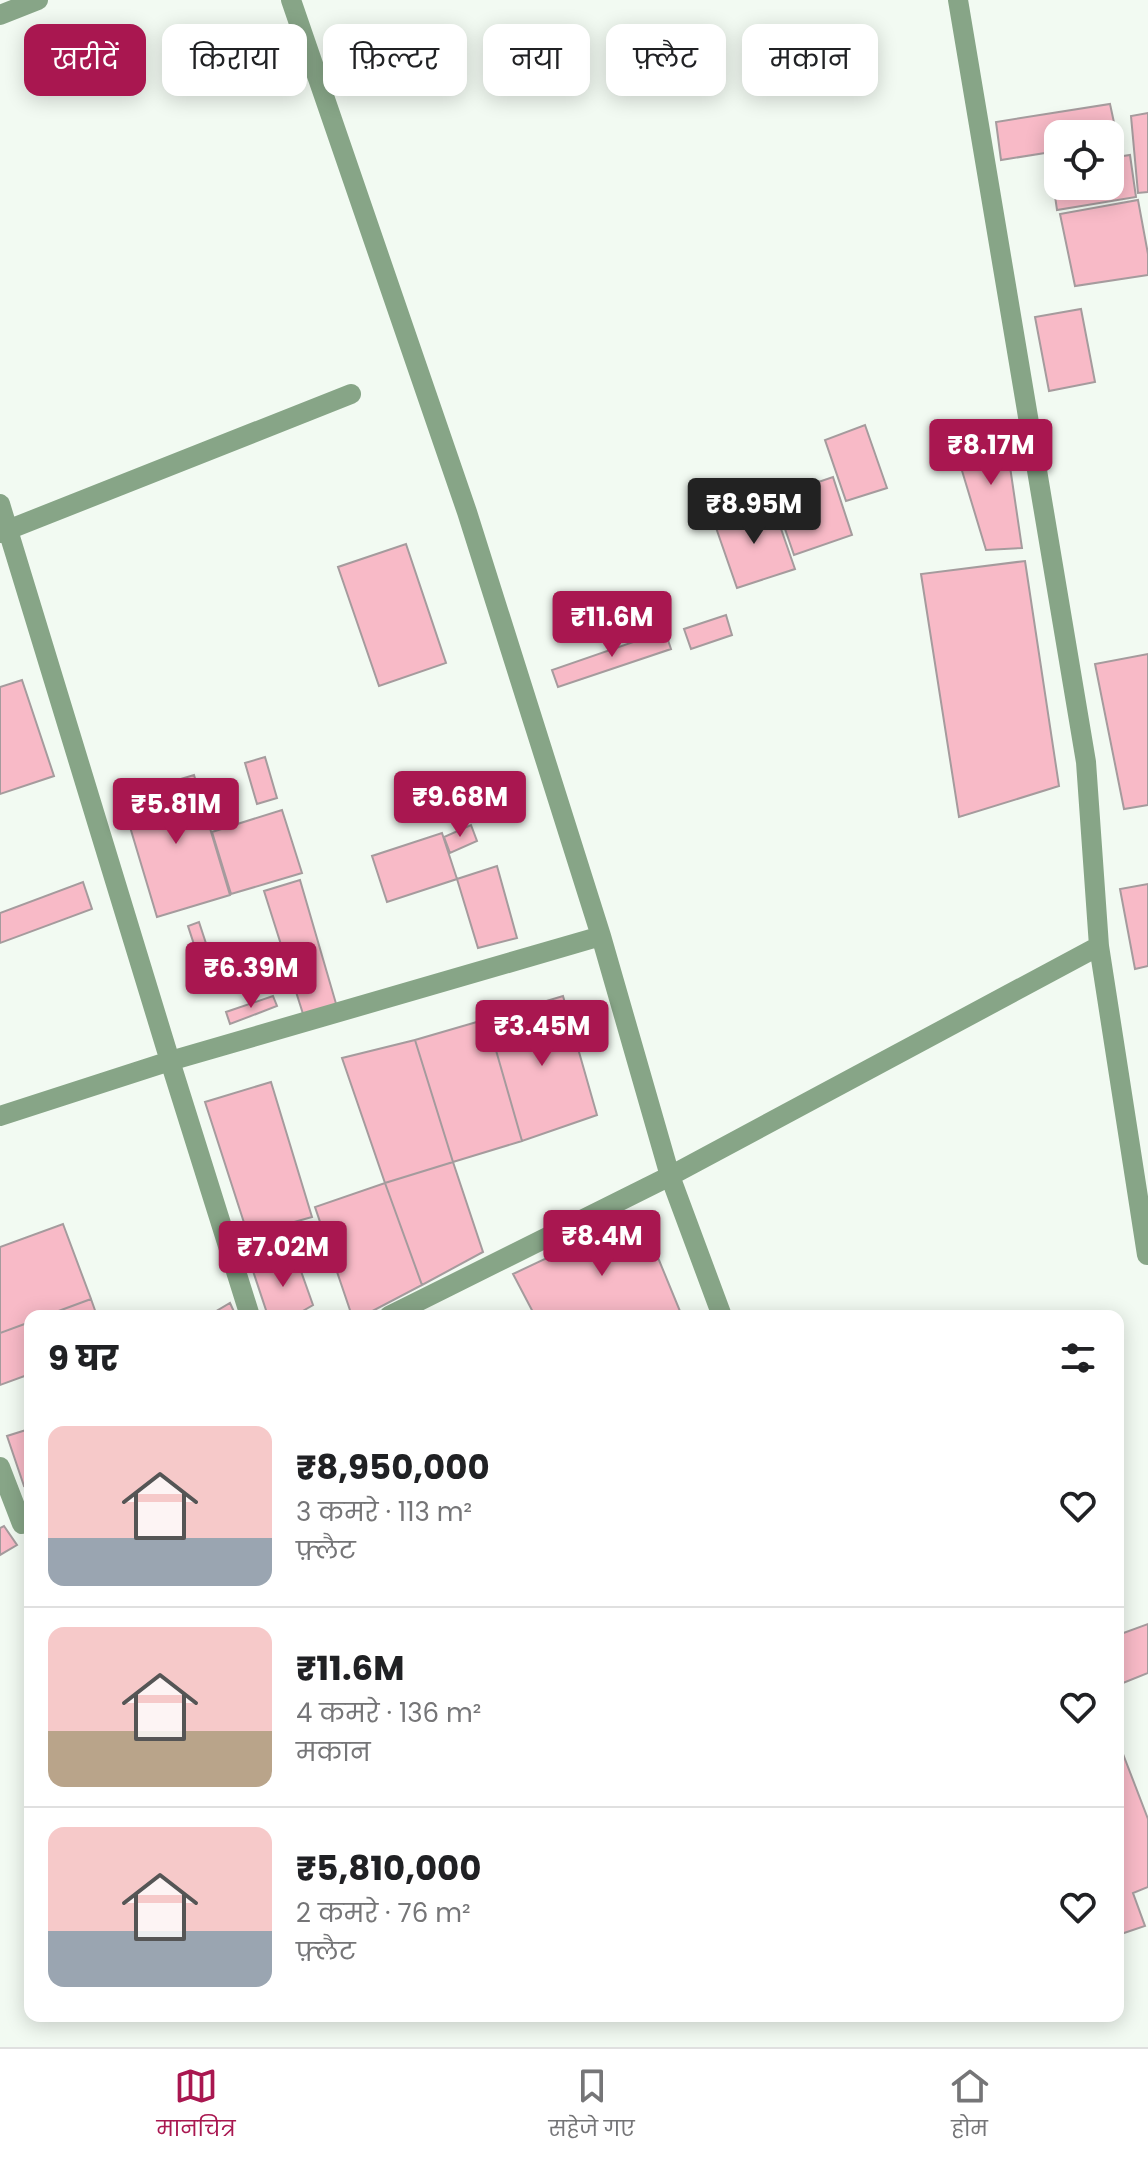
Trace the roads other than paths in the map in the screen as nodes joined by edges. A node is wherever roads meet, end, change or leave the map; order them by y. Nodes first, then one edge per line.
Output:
1 (38, 0) edge
2 (291, 0) edge
3 (958, 0) edge
4 (0, 15) edge
5 (351, 394) dead end
6 (0, 504) edge
7 (4, 532) edge
8 (601, 936) junction
9 (1099, 946) junction
10 (170, 1061) junction
11 (0, 1116) edge
12 (670, 1176) junction
13 (1147, 1255) edge
14 (248, 1310) edge
15 (401, 1310) edge
16 (720, 1310) edge
17 (0, 1467) edge
18 (22, 1524) dead end

1 - 4 street
2 - 8 street
3 - 9 street
5 - 7 street
6 - 7 street
7 - 10 street
8 - 10 street
8 - 12 street
9 - 12 street
9 - 13 street
10 - 11 street
10 - 14 street
12 - 15 street
12 - 16 street
17 - 18 street

